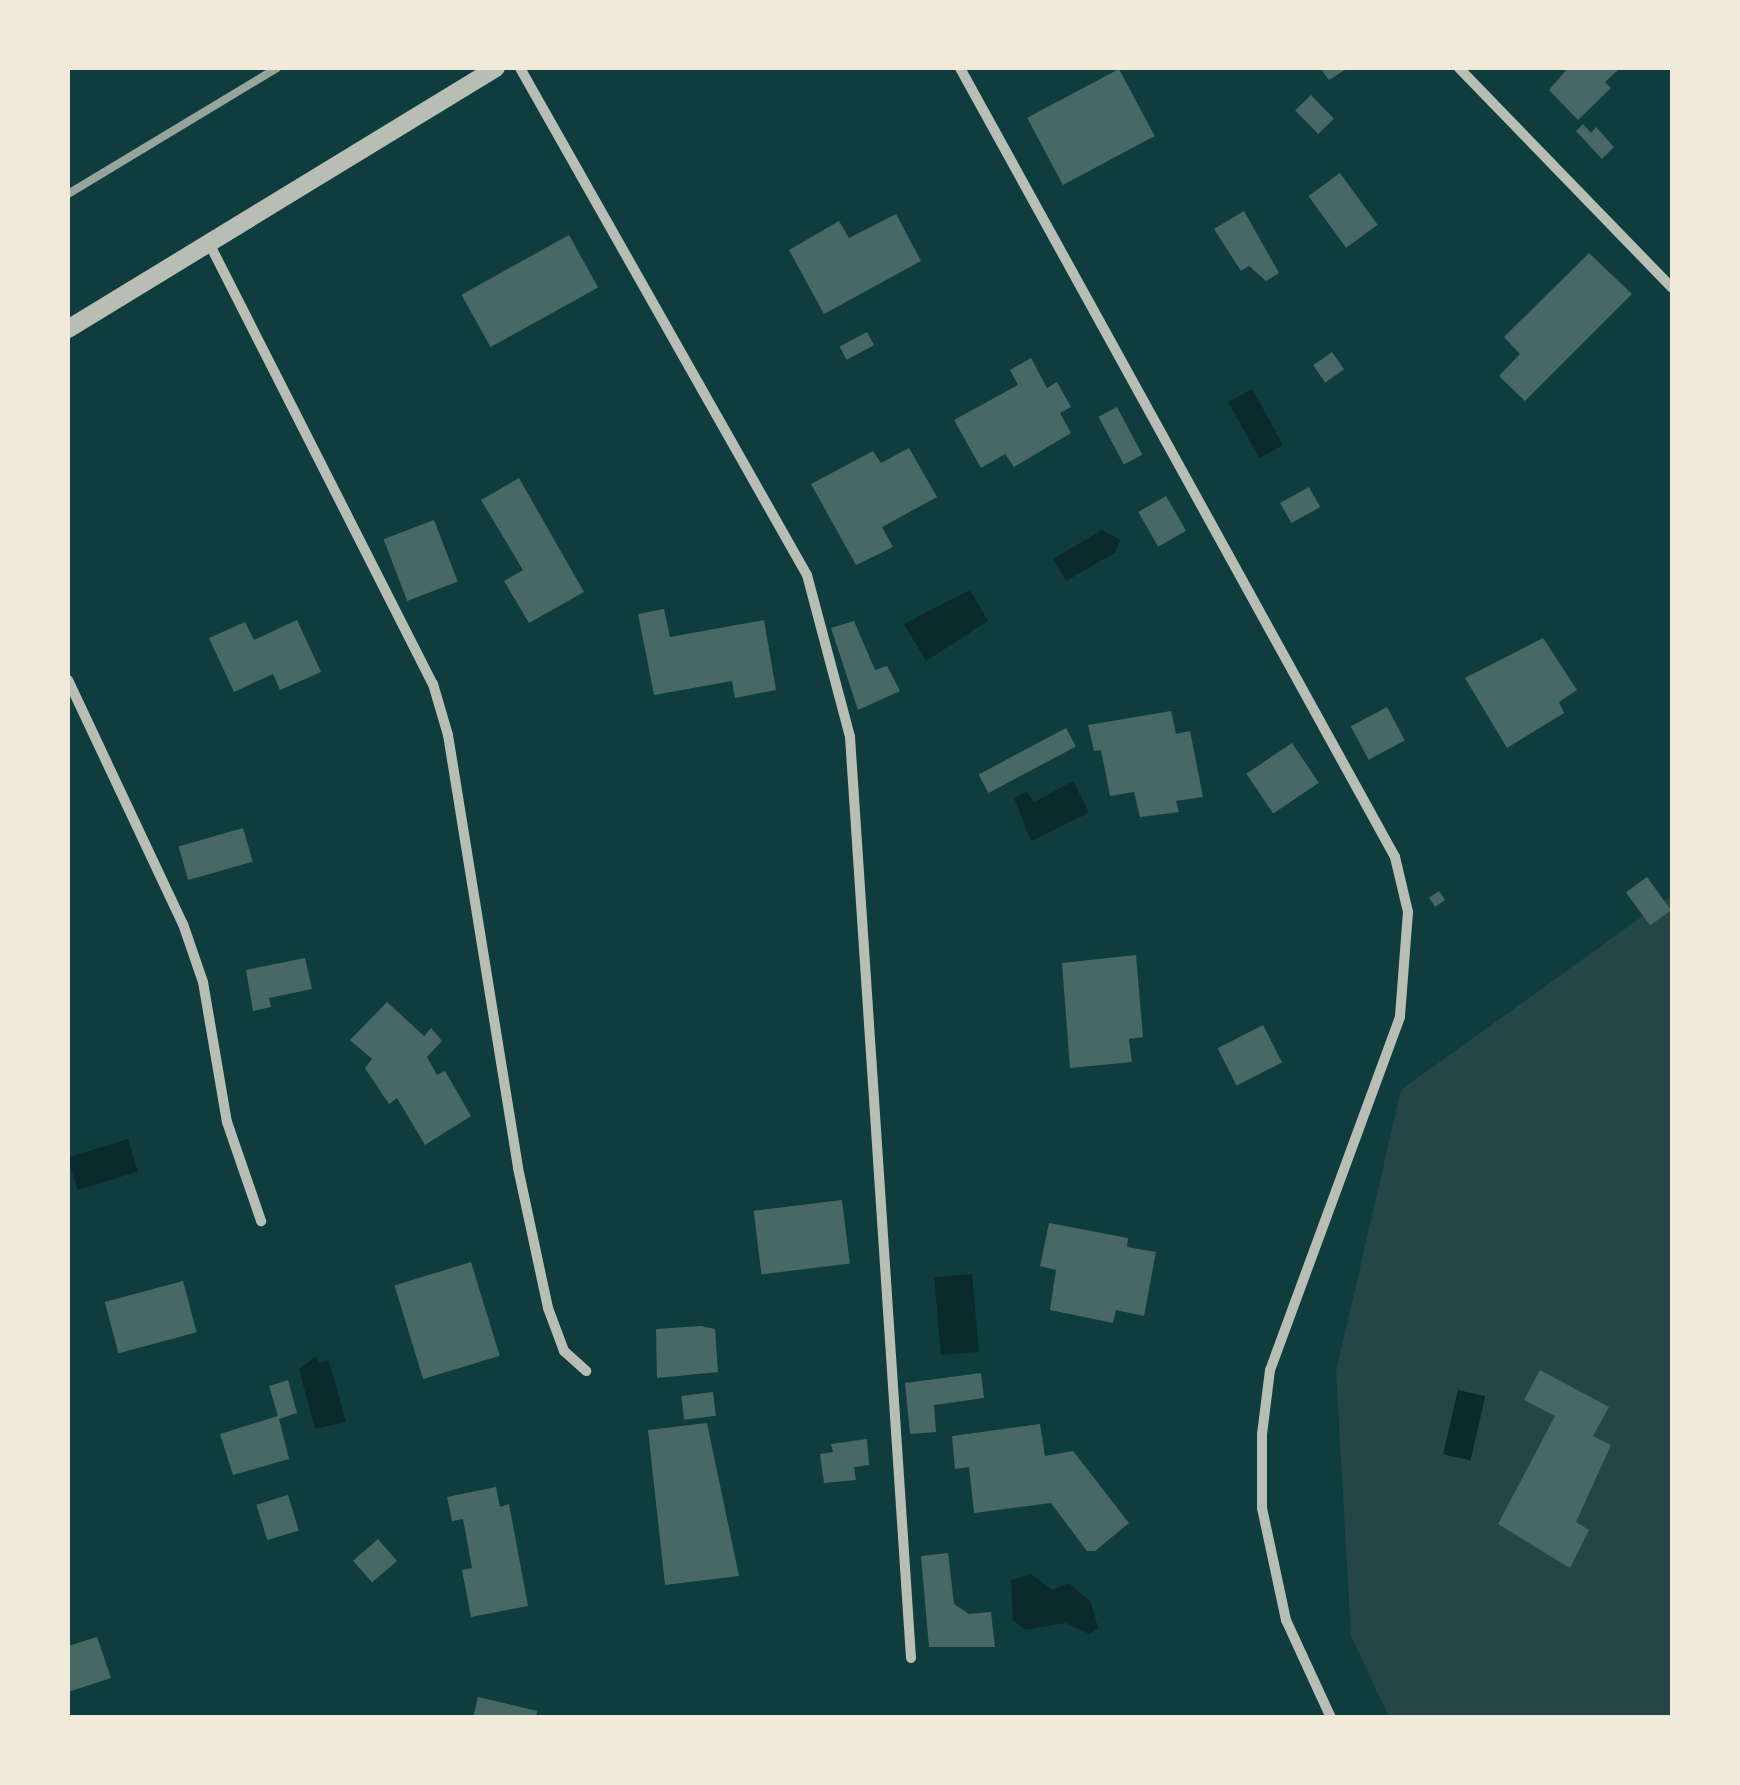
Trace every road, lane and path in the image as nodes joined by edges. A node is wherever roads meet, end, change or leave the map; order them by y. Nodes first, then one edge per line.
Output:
1 (496, 68) edge
2 (520, 68) edge
3 (960, 68) edge
4 (1460, 68) edge
5 (209, 243) junction
6 (1672, 288) edge
7 (68, 329) edge
8 (68, 680) edge
9 (261, 1220) dead end
10 (586, 1371) dead end
11 (911, 1658) dead end
12 (1331, 1718) edge

1 - 5 street
2 - 11 street
3 - 12 street
4 - 6 street
5 - 7 street
5 - 10 street
8 - 9 street

